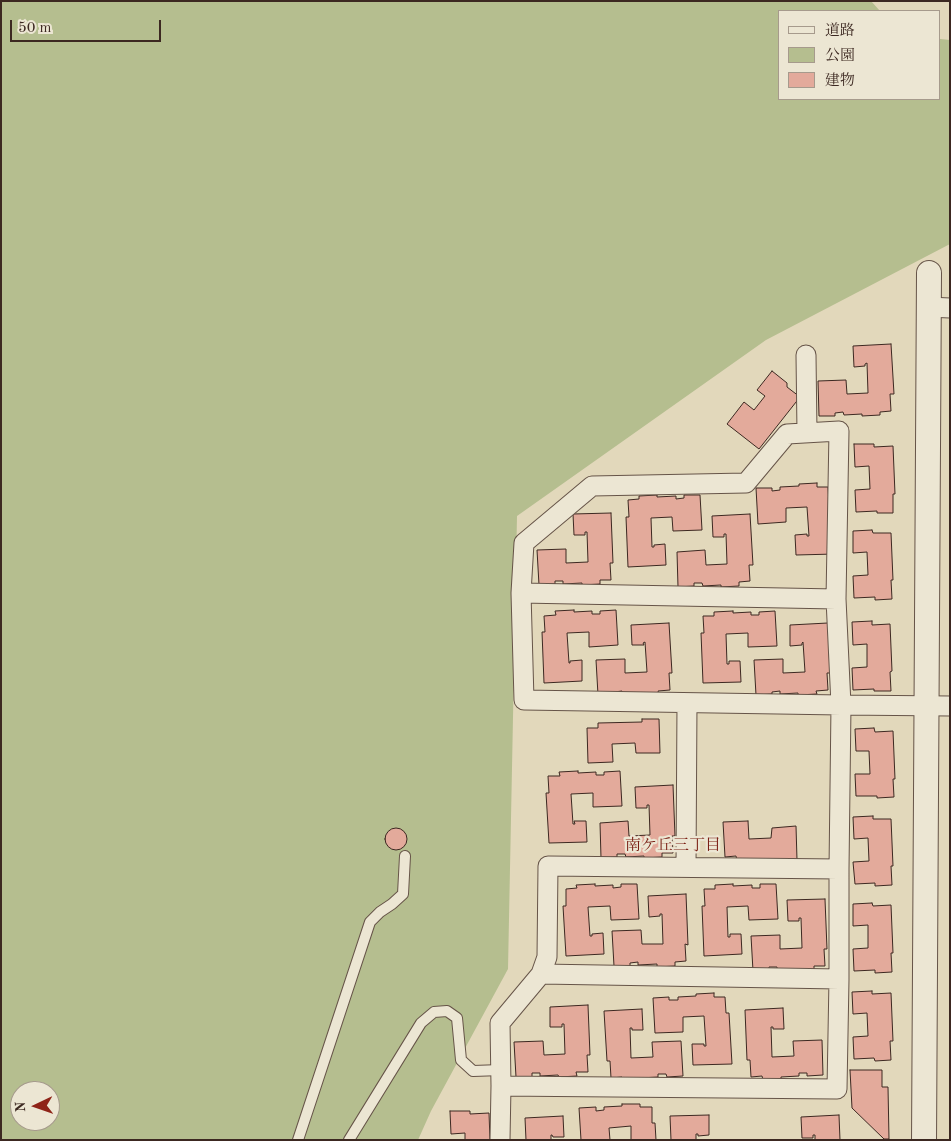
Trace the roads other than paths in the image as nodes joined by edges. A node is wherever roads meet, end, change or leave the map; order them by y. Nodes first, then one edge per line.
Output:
1 (929, 273) dead end
2 (939, 307) edge
3 (806, 355) dead end
4 (807, 433) junction
5 (521, 593) junction
6 (836, 599) junction
7 (687, 703) junction
8 (841, 705) junction
9 (926, 705) junction
10 (950, 706) edge
11 (406, 856) dead end
12 (686, 867) junction
13 (839, 869) junction
14 (541, 974) junction
15 (839, 979) junction
16 (501, 1078) junction
17 (298, 1140) edge
18 (350, 1140) edge
19 (500, 1140) edge
20 (924, 1140) edge

1 - 2 street
2 - 9 street
3 - 4 street
4 - 5 street
4 - 6 street
5 - 6 street
5 - 7 street
6 - 8 street
7 - 8 street
7 - 12 street
8 - 9 street
8 - 13 street
9 - 10 street
9 - 20 street
11 - 17 lane
12 - 13 street
12 - 14 street
13 - 15 street
14 - 15 street
14 - 16 street
15 - 16 street
16 - 18 lane
16 - 19 street

